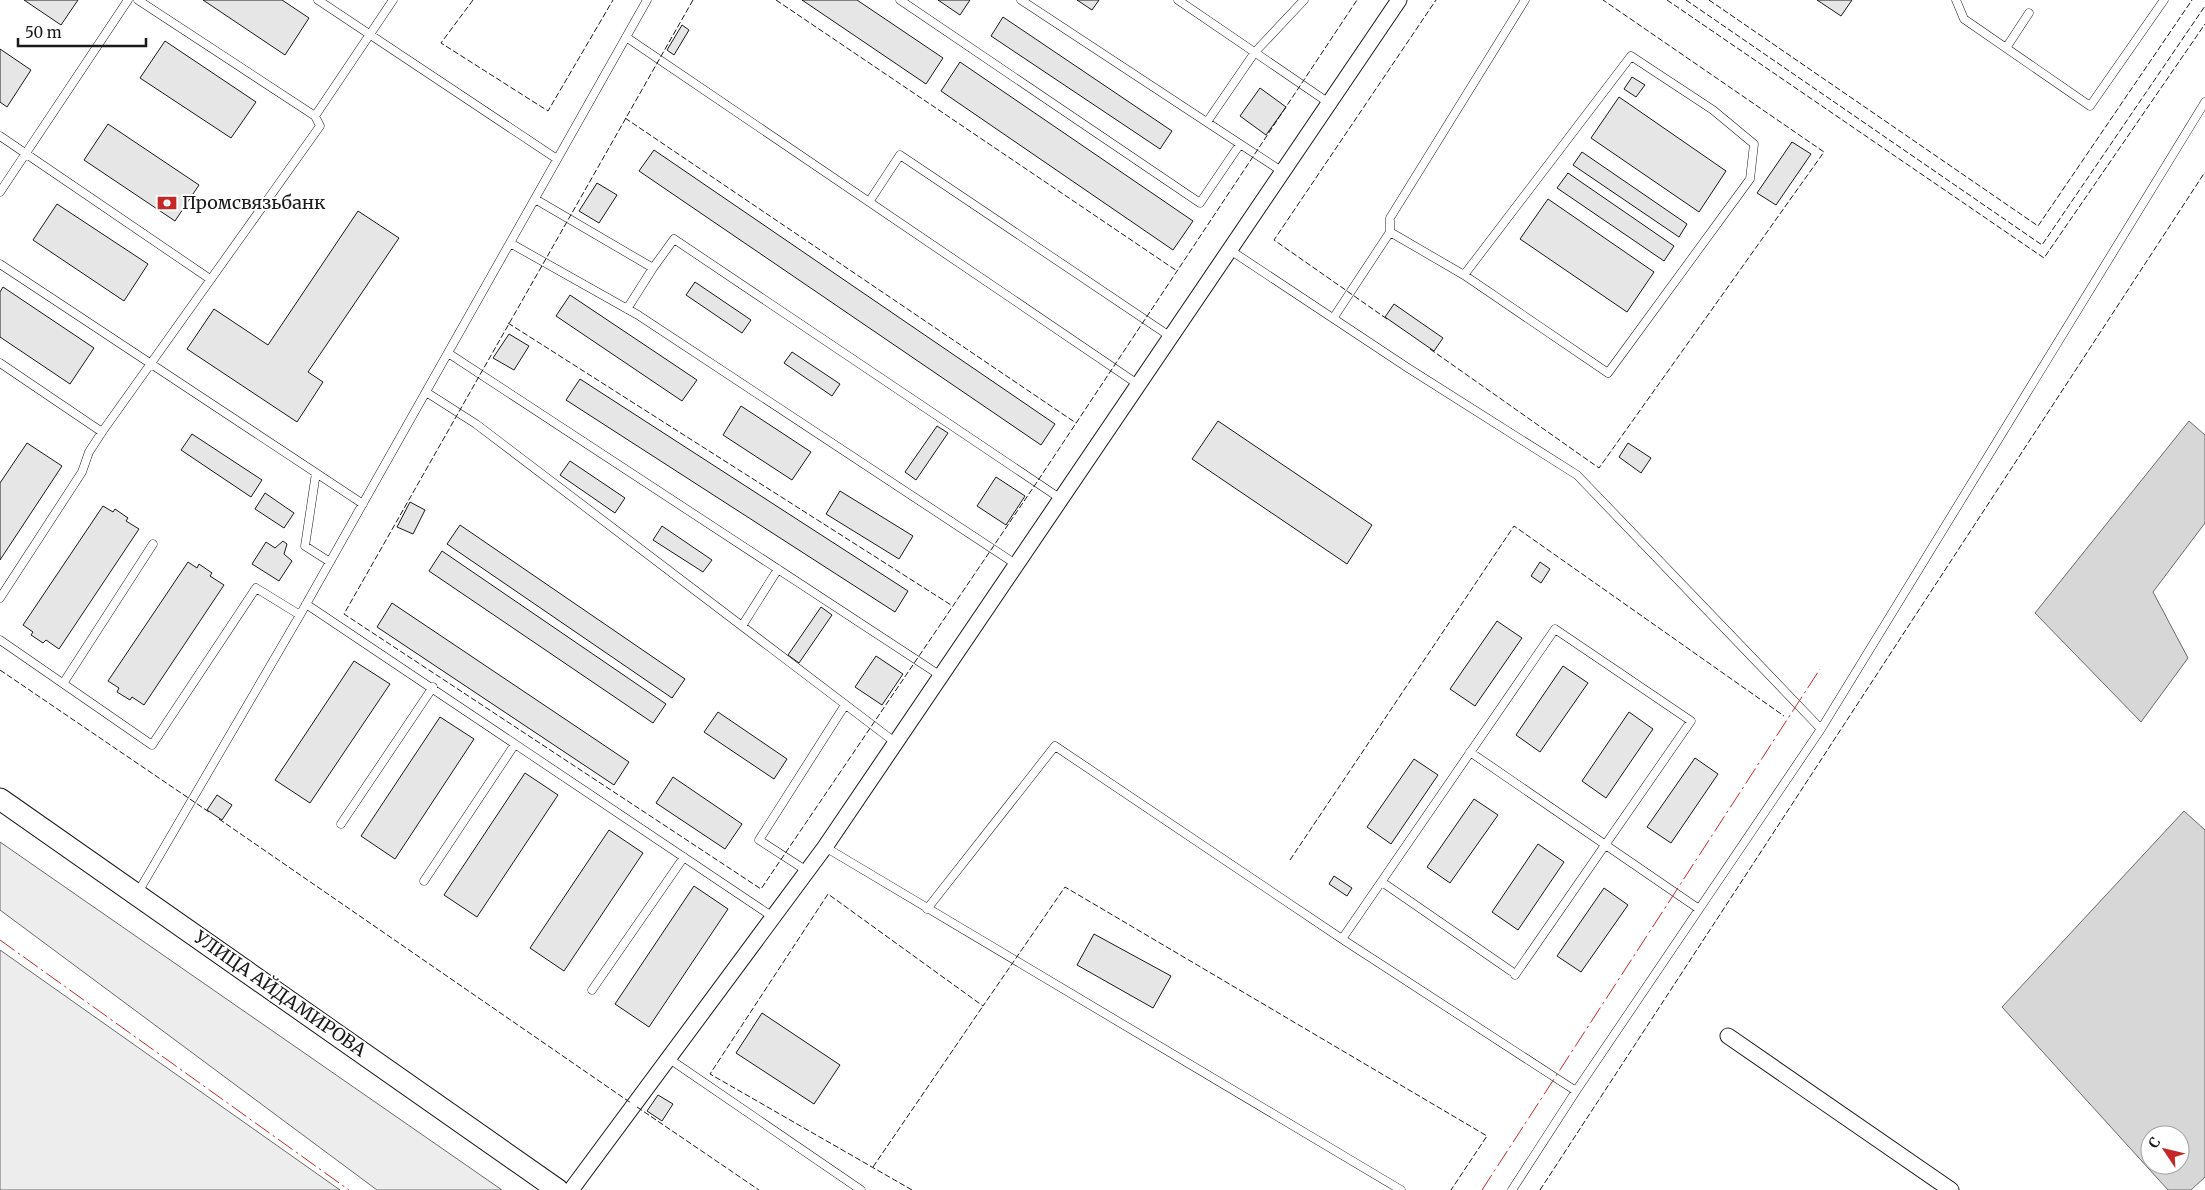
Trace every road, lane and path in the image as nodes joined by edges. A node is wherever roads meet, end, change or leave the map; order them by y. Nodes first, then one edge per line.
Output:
1 (128, 0) edge
2 (138, 0) edge
3 (318, 0) edge
4 (393, 0) edge
5 (647, 0) edge
6 (900, 0) edge
7 (1022, 0) edge
8 (1178, 0) edge
9 (1304, 0) edge
10 (1398, 0) edge
11 (1525, 0) edge
12 (1956, 0) edge
13 (2164, 0) edge
14 (2029, 13) dead end
15 (371, 35) junction
16 (626, 37) junction
17 (2006, 48) junction
18 (1255, 52) junction
19 (1330, 102) junction
20 (2205, 102) edge
21 (314, 116) junction
22 (1207, 122) junction
23 (0, 136) edge
24 (1240, 144) junction
25 (26, 153) junction
26 (557, 160) junction
27 (1283, 172) junction
28 (0, 192) edge
29 (535, 199) junction
30 (869, 202) junction
31 (1390, 232) junction
32 (510, 243) junction
33 (1230, 250) junction
34 (0, 264) edge
35 (654, 268) junction
36 (1464, 275) junction
37 (210, 279) junction
38 (627, 309) junction
39 (1334, 317) junction
40 (1171, 338) junction
41 (448, 353) junction
42 (0, 363) edge
43 (149, 363) junction
44 (1139, 385) junction
45 (426, 392) junction
46 (102, 432) junction
47 (316, 473) junction
48 (1061, 499) junction
49 (363, 504) junction
50 (153, 544) dead end
51 (330, 562) junction
52 (1016, 565) junction
53 (778, 569) junction
54 (0, 598) edge
55 (306, 604) junction
56 (300, 615) junction
57 (742, 626) junction
58 (0, 640) edge
59 (941, 676) junction
60 (64, 682) junction
61 (433, 688) junction
62 (846, 705) junction
63 (1821, 729) junction
64 (896, 743) junction
65 (515, 744) junction
66 (1470, 752) junction
67 (0, 799) edge
68 (341, 824) dead end
69 (1605, 844) junction
70 (825, 847) junction
71 (684, 857) junction
72 (808, 871) junction
73 (424, 881) dead end
74 (1382, 882) junction
75 (138, 894) junction
76 (927, 909) junction
77 (1699, 909) junction
78 (773, 917) junction
79 (1342, 939) junction
80 (592, 990) dead end
81 (1728, 1036) dead end
82 (668, 1058) junction
83 (1576, 1091) junction
84 (558, 1190) edge
85 (571, 1190) edge
86 (861, 1190) edge
87 (1402, 1190) edge
88 (1512, 1190) edge
89 (1951, 1190) edge

1 - 25 lane
2 - 21 lane
3 - 15 lane
4 - 15 lane
5 - 16 lane
6 - 24 lane
7 - 22 lane
8 - 18 lane
9 - 18 lane
10 - 19 street
11 - 31 lane
12 - 17 lane
13 - 17 lane
14 - 17 lane
15 - 21 lane
15 - 26 lane
16 - 26 lane
16 - 30 lane
18 - 19 lane
18 - 22 lane
19 - 27 street
20 - 63 lane
21 - 37 lane
22 - 24 lane
23 - 25 lane
24 - 27 lane
25 - 28 lane
25 - 37 lane
26 - 29 lane
27 - 33 street
29 - 32 lane
29 - 35 lane
30 - 40 lane
30 - 44 lane
31 - 36 lane
31 - 39 lane
32 - 38 lane
32 - 41 lane
33 - 39 lane
33 - 40 street
34 - 43 lane
35 - 38 lane
35 - 48 lane
36 - 36 lane
37 - 43 lane
38 - 52 lane
39 - 63 lane
40 - 44 street
41 - 45 lane
41 - 53 lane
42 - 46 lane
43 - 46 lane
43 - 47 lane
44 - 48 street
45 - 49 lane
45 - 57 lane
46 - 54 lane
47 - 49 lane
47 - 51 lane
48 - 52 street
49 - 51 lane
50 - 60 lane
51 - 55 lane
52 - 59 street
53 - 57 lane
53 - 59 lane
55 - 56 lane
55 - 61 lane
56 - 60 lane
56 - 75 lane
57 - 62 lane
58 - 60 lane
59 - 64 street
61 - 65 lane
61 - 68 lane
62 - 64 lane
62 - 72 lane
63 - 77 lane
64 - 70 street
65 - 71 lane
65 - 73 lane
66 - 69 lane
66 - 69 lane
66 - 74 lane
67 - 75 main road, УЛИЦА АЙДАМИРОВА
69 - 74 lane
69 - 77 lane
70 - 72 street
70 - 76 lane
71 - 78 lane
71 - 80 lane
72 - 78 street
74 - 79 lane
75 - 84 main road, УЛИЦА АЙДАМИРОВА
76 - 79 lane
76 - 87 lane
77 - 83 lane
78 - 82 street
79 - 83 lane
81 - 89 street
82 - 85 street
82 - 86 lane
83 - 88 lane

